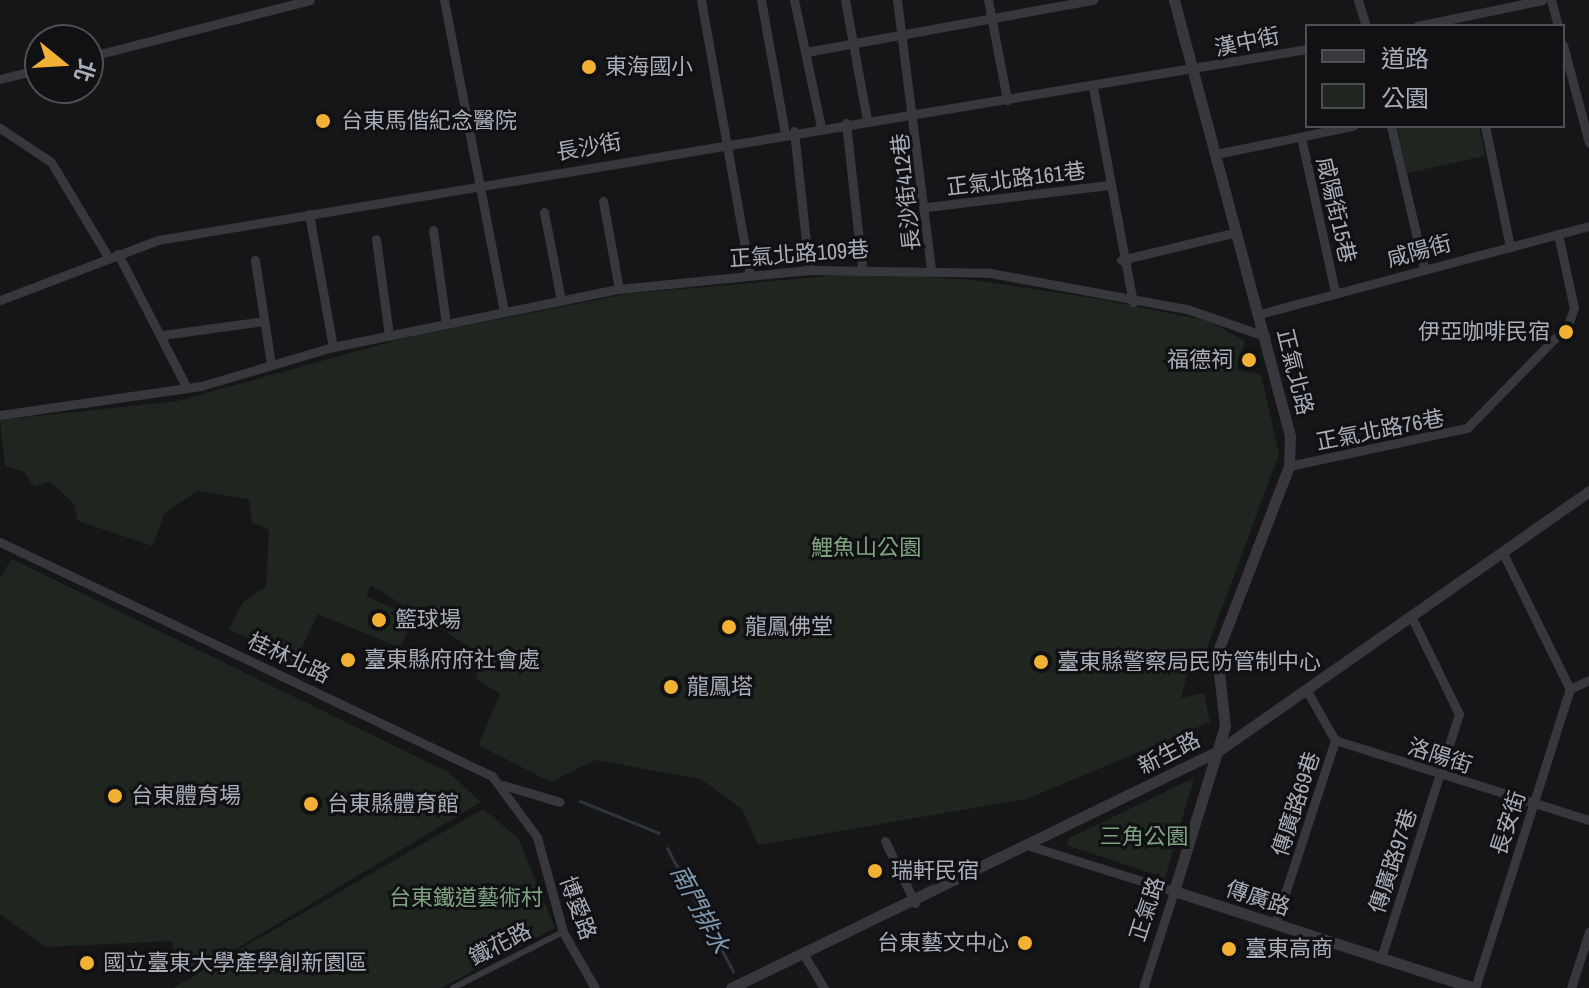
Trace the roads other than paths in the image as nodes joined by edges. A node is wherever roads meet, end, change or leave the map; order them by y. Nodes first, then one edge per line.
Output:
1 (310, 0) edge
2 (444, 0) edge
3 (702, 0) edge
4 (761, 0) edge
5 (794, 0) edge
6 (845, 0) edge
7 (897, 0) edge
8 (988, 0) edge
9 (1093, 0) edge
10 (1174, 0) edge
11 (1358, 0) edge
12 (1542, 0) edge
13 (1551, 0) edge
14 (1080, 1) edge
15 (993, 22) junction
16 (1365, 24) edge
17 (1427, 24) edge
18 (1557, 24) edge
19 (902, 37) junction
20 (854, 46) junction
21 (1305, 49) edge
22 (806, 52) junction
23 (104, 53) edge
24 (1565, 59) edge
25 (1194, 72) junction
26 (24, 73) edge
27 (0, 79) edge
28 (1568, 81) edge
29 (1093, 87) junction
30 (1007, 100) junction
31 (916, 113) junction
32 (867, 120) junction
33 (846, 123) junction
34 (821, 127) junction
35 (0, 128) edge
36 (1344, 128) edge
37 (1391, 128) edge
38 (1485, 128) edge
39 (789, 132) junction
40 (1301, 137) junction
41 (725, 142) junction
42 (1589, 143) edge
43 (1216, 154) junction
44 (484, 183) junction
45 (1109, 185) junction
46 (603, 201) dead end
47 (927, 207) junction
48 (544, 212) dead end
49 (309, 214) junction
50 (1589, 226) edge
51 (433, 230) dead end
52 (1237, 232) junction
53 (1558, 234) junction
54 (376, 239) dead end
55 (1510, 247) junction
56 (113, 256) junction
57 (255, 260) dead end
58 (1121, 260) junction
59 (862, 267) junction
60 (931, 268) junction
61 (1424, 268) junction
62 (809, 270) junction
63 (750, 274) junction
64 (619, 289) junction
65 (1335, 291) junction
66 (0, 300) edge
67 (561, 300) junction
68 (1133, 302) junction
69 (504, 312) junction
70 (1260, 314) junction
71 (264, 321) junction
72 (446, 324) junction
73 (162, 335) junction
74 (389, 335) junction
75 (1265, 336) junction
76 (333, 347) junction
77 (271, 365) junction
78 (187, 388) junction
79 (0, 415) edge
80 (1289, 466) junction
81 (1589, 491) edge
82 (0, 542) edge
83 (1502, 551) junction
84 (1411, 616) junction
85 (1589, 680) edge
86 (1570, 689) junction
87 (1307, 691) junction
88 (1335, 740) junction
89 (1218, 751) junction
90 (1440, 775) junction
91 (503, 785) junction
92 (560, 802) dead end
93 (1533, 803) junction
94 (1589, 820) edge
95 (885, 841) dead end
96 (1030, 846) junction
97 (1174, 891) junction
98 (915, 903) junction
99 (1275, 924) junction
100 (563, 932) junction
101 (1589, 932) edge
102 (804, 955) junction
103 (1381, 958) junction
104 (453, 988) edge
105 (595, 988) edge
106 (731, 988) edge
107 (824, 988) edge
108 (1143, 988) edge
109 (1474, 988) edge
110 (1571, 988) edge

1 - 23 street
2 - 44 street
3 - 41 street
4 - 39 street
5 - 22 street
6 - 20 street
7 - 19 street, 長沙街412巷
8 - 15 street
9 - 14 street
10 - 25 street, 正氣北路
11 - 16 street
12 - 17 street
13 - 18 street
14 - 15 street
15 - 19 street
15 - 30 street
19 - 20 street
19 - 31 street, 長沙街412巷
20 - 22 street
20 - 32 street
21 - 25 street, 漢中街
22 - 34 street
24 - 28 street
25 - 29 street, 長沙街
25 - 43 street, 正氣北路
26 - 27 street
28 - 42 street
29 - 30 street, 長沙街
29 - 45 street
30 - 31 street, 長沙街
31 - 32 street, 長沙街
31 - 47 street, 長沙街412巷
32 - 33 street, 長沙街
33 - 34 street, 長沙街
33 - 59 street
34 - 39 street, 長沙街
35 - 56 street
36 - 40 street
37 - 61 street
38 - 55 street
39 - 41 street, 長沙街
39 - 62 street
40 - 43 street
40 - 65 street, 咸陽街15巷
41 - 44 street, 長沙街
41 - 63 street
43 - 52 street, 正氣北路
44 - 49 street, 長沙街
44 - 69 street
45 - 47 street, 正氣北路161巷
45 - 58 street
46 - 64 street
47 - 60 street, 長沙街412巷
48 - 67 street
49 - 56 street, 長沙街
49 - 76 street
50 - 53 street, 咸陽街
51 - 72 street
52 - 58 street
52 - 70 street, 正氣北路
53 - 55 street, 咸陽街
53 - 80 street, 正氣北路76巷
54 - 74 street
55 - 61 street, 咸陽街
56 - 66 street, 長沙街
56 - 73 street
57 - 71 street
58 - 68 street
59 - 60 street, 正氣北路109巷
59 - 62 street, 正氣北路109巷
60 - 68 street, 正氣北路109巷
61 - 65 street, 咸陽街
62 - 63 street, 正氣北路109巷
63 - 64 street, 正氣北路109巷
64 - 67 street, 正氣北路109巷
65 - 70 street, 咸陽街
67 - 69 street, 正氣北路109巷
68 - 75 street, 正氣北路109巷
69 - 72 street, 正氣北路109巷
70 - 75 street, 正氣北路
71 - 73 street
71 - 77 street
72 - 74 street, 正氣北路109巷
73 - 78 street
74 - 76 street, 正氣北路109巷
75 - 80 street, 正氣北路
76 - 77 street, 正氣北路109巷
77 - 78 street, 正氣北路109巷
78 - 79 street, 正氣北路109巷
80 - 89 street, 正氣北路
81 - 83 street, 新生路
82 - 91 street, 桂林北路
83 - 84 street, 新生路
83 - 86 street
84 - 87 street, 新生路
84 - 90 street, 傳廣路97巷
85 - 86 street
86 - 93 street, 長安街
87 - 88 street
87 - 89 street, 新生路
88 - 90 street, 洛陽街
88 - 99 street, 傳廣路69巷
89 - 96 street, 新生路
89 - 97 street, 正氣路
90 - 93 street, 洛陽街
90 - 103 street, 傳廣路97巷
91 - 92 street, 桂林北路
91 - 100 street, 博愛路
93 - 94 street, 洛陽街
93 - 109 street, 長安街
95 - 98 street
96 - 97 street, 傳廣路
96 - 98 street, 新生路
97 - 99 street, 傳廣路
97 - 108 street, 正氣路
98 - 102 street, 新生路
99 - 103 street, 傳廣路
100 - 104 street, 鐵花路
100 - 105 street, 博愛路
101 - 110 street
102 - 106 street, 新生路
102 - 107 street
103 - 109 street, 傳廣路

